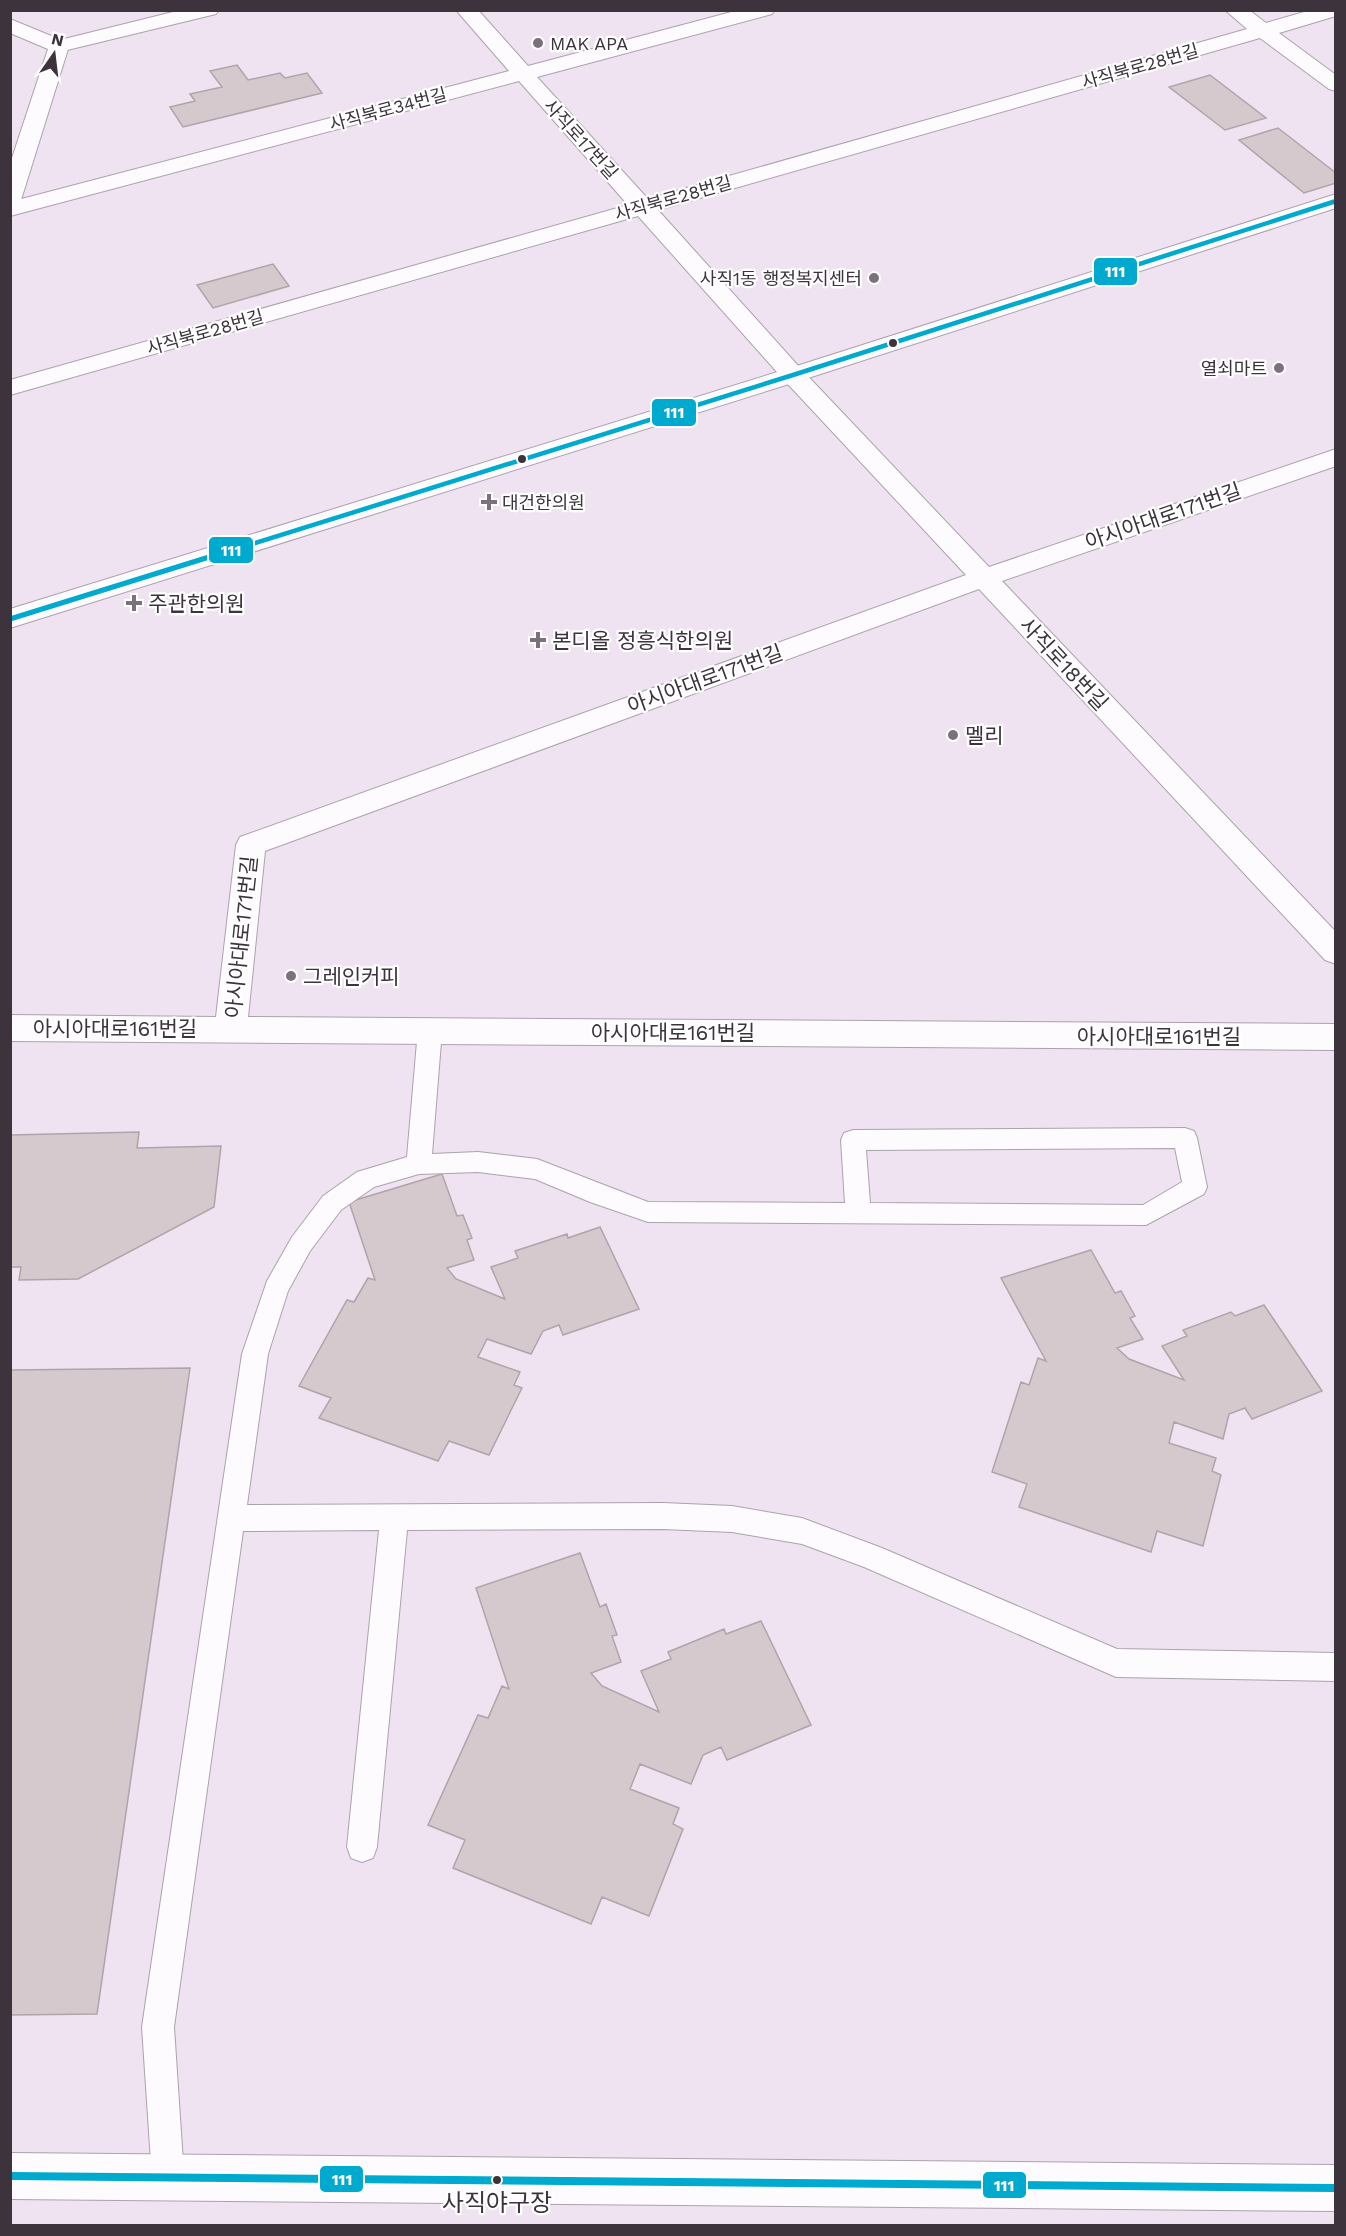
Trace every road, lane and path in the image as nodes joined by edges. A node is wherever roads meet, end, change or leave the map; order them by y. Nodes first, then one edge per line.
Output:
1 (209, 10) edge
2 (466, 10) edge
3 (765, 10) edge
4 (1235, 10) edge
5 (1335, 10) edge
6 (10, 25) edge
7 (1263, 31) junction
8 (59, 46) junction
9 (522, 73) junction
10 (1335, 85) edge
11 (10, 200) edge
12 (1335, 201) edge
13 (642, 207) junction
14 (10, 209) edge
15 (793, 375) junction
16 (10, 388) edge
17 (1332, 462) edge
18 (984, 578) junction
19 (10, 619) edge
20 (1335, 952) edge
21 (10, 1028) edge
22 (231, 1029) junction
23 (430, 1030) junction
24 (1335, 1037) edge
25 (419, 1164) junction
26 (858, 1213) junction
27 (232, 1518) junction
28 (394, 1519) junction
29 (1335, 1667) edge
30 (362, 1847) dead end
31 (10, 2176) edge
32 (168, 2177) junction
33 (1335, 2188) edge

1 - 8 street
2 - 9 street, 사직로17번길
3 - 9 street, 사직북로34번길
4 - 7 street
5 - 7 street, 사직북로28번길
6 - 8 street
7 - 10 street
7 - 13 street, 사직북로28번길
8 - 11 street
9 - 13 street, 사직로17번길
9 - 14 street, 사직북로34번길
12 - 15 street
13 - 15 street, 사직로17번길
13 - 16 street, 사직북로28번길
15 - 18 street, 사직로18번길
15 - 19 street
17 - 18 street, 아시아대로171번길
18 - 20 street, 사직로18번길
18 - 22 street, 아시아대로171번길
21 - 22 street, 아시아대로161번길
22 - 23 street, 아시아대로161번길
23 - 24 street, 아시아대로161번길
23 - 25 lane
25 - 26 lane
25 - 27 lane
26 - 26 lane
27 - 28 lane
27 - 32 lane
28 - 29 lane
28 - 30 lane
31 - 32 street
32 - 33 street

